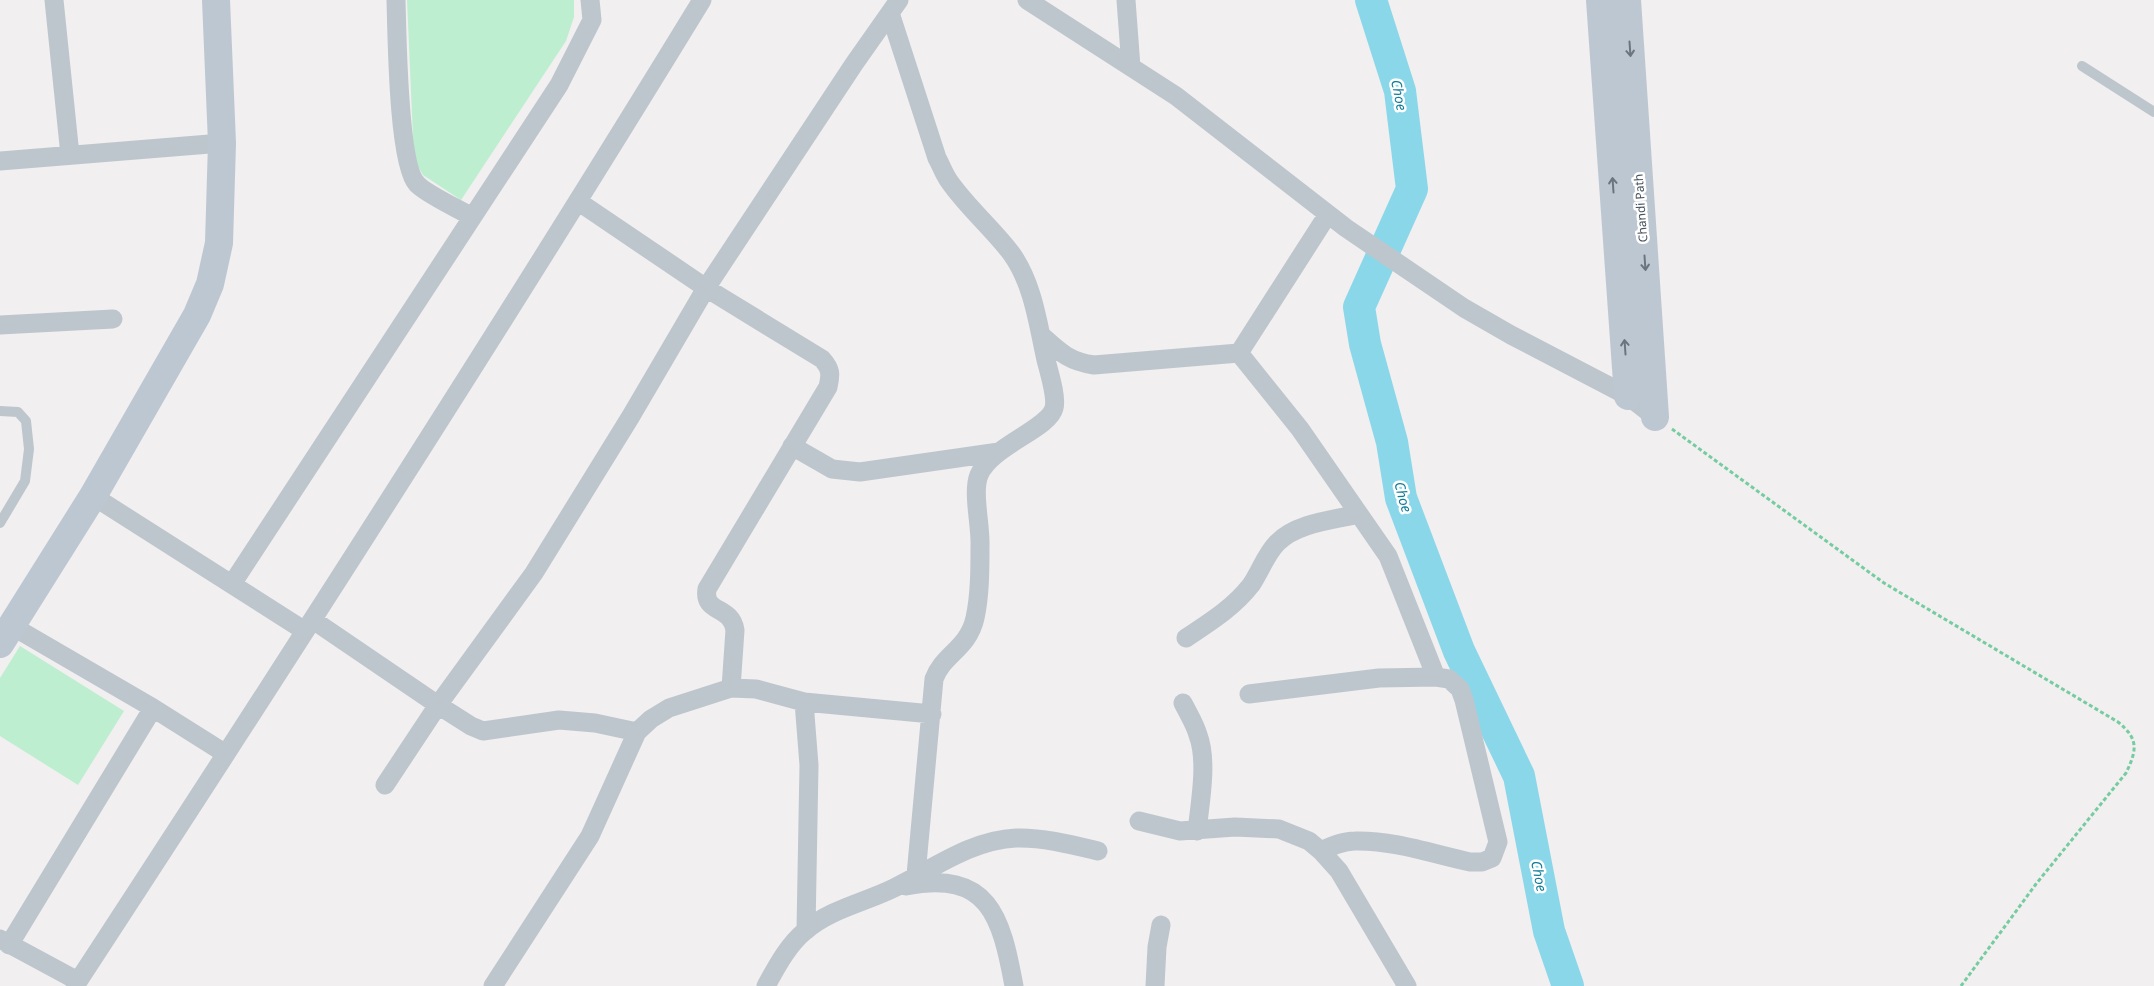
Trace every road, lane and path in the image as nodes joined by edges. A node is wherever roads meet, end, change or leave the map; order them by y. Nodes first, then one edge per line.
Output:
1 (54, 0) edge
2 (216, 0) edge
3 (396, 0) edge
4 (590, 0) edge
5 (702, 0) edge
6 (1027, 0) edge
7 (1126, 0) edge
8 (1600, 0) edge
9 (1627, 0) edge
10 (895, 7) edge
11 (2082, 66) dead end
12 (1131, 67) junction
13 (2154, 112) edge
14 (222, 143) junction
15 (70, 155) junction
16 (0, 161) edge
17 (579, 202) junction
18 (1328, 214) junction
19 (472, 217) junction
20 (706, 288) junction
21 (113, 319) dead end
22 (0, 325) edge
23 (1041, 335) junction
24 (1239, 354) junction
25 (1628, 396) junction
26 (0, 411) edge
27 (1655, 417) junction
28 (792, 446) junction
29 (999, 452) junction
30 (93, 496) junction
31 (1359, 514) junction
32 (0, 523) edge
33 (232, 584) junction
34 (309, 625) junction
35 (6, 635) edge
36 (1186, 638) dead end
37 (1436, 677) junction
38 (731, 688) junction
39 (1249, 694) dead end
40 (804, 702) junction
41 (1183, 703) dead end
42 (438, 705) junction
43 (153, 708) junction
44 (932, 714) junction
45 (637, 732) junction
46 (226, 754) junction
47 (385, 785) dead end
48 (1139, 821) dead end
49 (1197, 831) junction
50 (1098, 851) dead end
51 (1321, 851) junction
52 (916, 875) junction
53 (895, 888) junction
54 (1161, 925) dead end
55 (806, 930) junction
56 (5, 942) edge
57 (77, 984) edge
58 (494, 986) edge
59 (766, 986) edge
60 (1014, 986) edge
61 (1155, 986) edge
62 (1407, 986) edge
63 (1962, 986) edge

1 - 15 street
2 - 14 main road
3 - 19 street
4 - 19 street
5 - 17 street
6 - 12 street
7 - 12 street
25 -> 8 main road
9 -> 27 main road, Chandi Path
10 - 20 street
10 - 23 street
11 - 13 lane
12 - 18 street
14 - 15 street
14 - 30 main road
15 - 16 street
17 - 20 street
17 - 34 street
18 - 24 street
18 - 25 street
19 - 33 street
20 - 28 street
20 - 42 street
21 - 22 street
23 - 24 street
23 - 29 street
24 - 31 street
25 - 27 street
26 - 32 lane
27 - 63 path
28 - 29 street
28 - 38 street
29 - 44 street
30 - 33 street
30 - 35 main road
31 - 36 street
31 - 37 street
33 - 34 street
34 - 42 street
34 - 46 street
35 - 43 street
37 - 39 street
37 - 51 street
38 - 40 street
38 - 45 street
40 - 44 street
40 - 55 street
41 - 49 street
42 - 45 street
42 - 47 street
43 - 46 street
43 - 56 street
44 - 52 street
45 - 58 street
46 - 57 street
48 - 49 street
49 - 51 street
50 - 52 street
51 - 62 street
52 - 53 street
53 - 55 street
53 - 60 street
54 - 61 street
55 - 59 street
56 - 57 street

